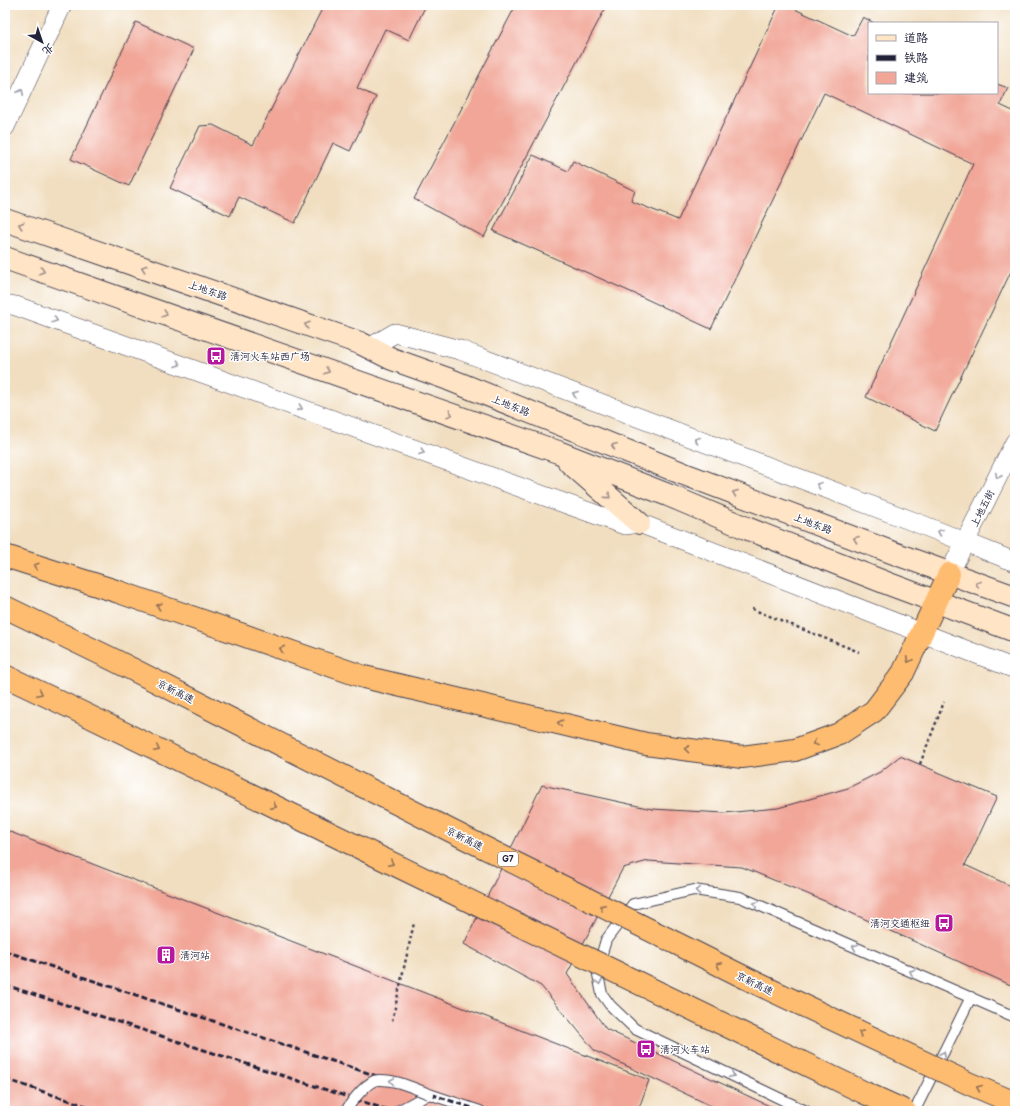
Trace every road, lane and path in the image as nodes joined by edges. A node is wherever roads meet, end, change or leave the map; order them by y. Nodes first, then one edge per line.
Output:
1 (62, 5) edge
2 (5, 127) edge
3 (5, 220) edge
4 (5, 258) edge
5 (5, 304) edge
6 (369, 348) junction
7 (1015, 442) edge
8 (558, 452) junction
9 (639, 523) junction
10 (965, 542) junction
11 (5, 556) edge
12 (1015, 562) edge
13 (949, 574) junction
14 (1015, 597) edge
15 (936, 602) junction
16 (5, 607) edge
17 (752, 609) dead end
18 (1015, 631) edge
19 (922, 633) junction
20 (859, 652) dead end
21 (1015, 669) edge
22 (5, 676) edge
23 (944, 702) dead end
24 (920, 764) dead end
25 (414, 923) dead end
26 (971, 998) junction
27 (1015, 1016) edge
28 (392, 1021) dead end
29 (429, 1094) junction
30 (1015, 1103) edge
31 (346, 1111) edge
32 (398, 1111) edge
33 (480, 1111) edge
34 (806, 1111) edge
35 (905, 1111) edge
36 (910, 1111) edge

2 -> 1 street
6 -> 3 main road, 上地东路
4 -> 8 main road
5 -> 9 street
10 -> 6 street
13 -> 6 main road, 上地东路
7 -> 10 street, 上地五街
8 -> 9 main road
8 - 15 main road
9 - 19 street
10 - 12 street
10 - 13 street, 上地五街
19 -> 11 highway
14 -> 13 main road, 上地东路
13 - 15 highway
15 - 18 main road
15 - 19 highway
30 -> 16 highway, 京新高速 / G7, bridge
17 - 20 path
19 - 21 street
22 -> 35 highway, bridge
23 - 24 path
25 - 28 path
26 - 27 lane
26 -> 34 lane
36 -> 26 lane
29 -> 31 lane, bridge
29 - 32 lane
29 - 33 lane

